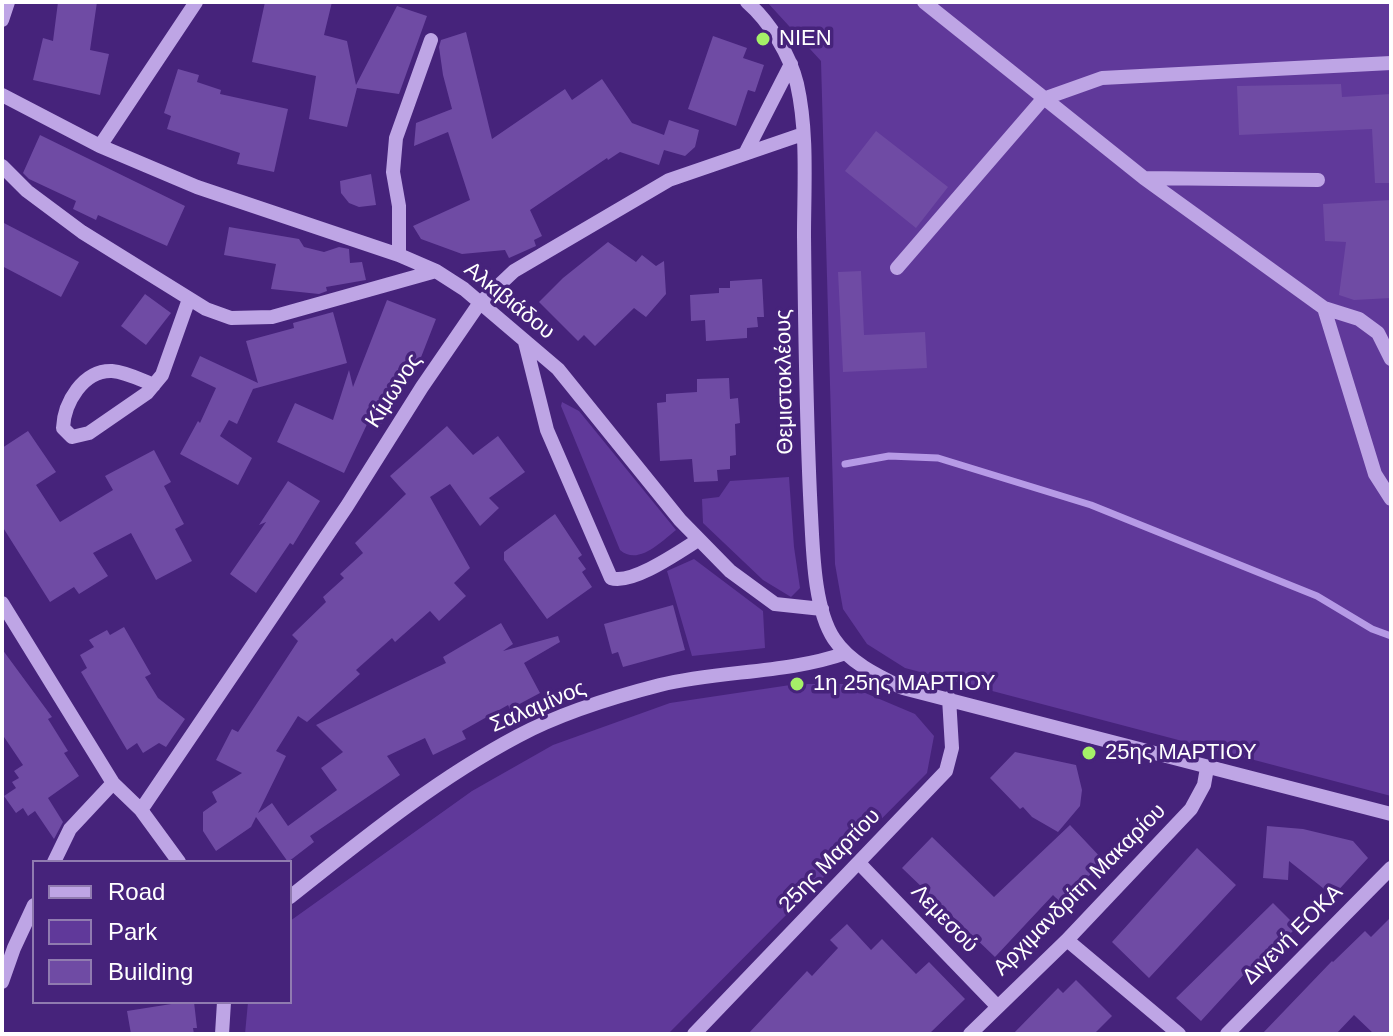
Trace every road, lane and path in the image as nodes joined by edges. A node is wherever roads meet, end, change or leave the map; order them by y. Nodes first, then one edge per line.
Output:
1 (8, 2) edge
2 (196, 2) edge
3 (747, 2) edge
4 (924, 2) edge
5 (2, 20) edge
6 (431, 40) dead end
7 (1391, 63) edge
8 (791, 64) junction
9 (2, 95) edge
10 (1043, 99) junction
11 (803, 134) junction
12 (100, 146) junction
13 (746, 152) junction
14 (2, 166) edge
15 (1144, 178) junction
16 (1318, 180) dead end
17 (399, 255) junction
18 (897, 268) dead end
19 (436, 271) junction
20 (189, 299) junction
21 (479, 304) junction
22 (1324, 308) junction
23 (525, 342) junction
24 (1391, 359) edge
25 (154, 385) junction
26 (1391, 499) edge
27 (698, 540) junction
28 (2, 603) edge
29 (822, 609) junction
30 (846, 653) junction
31 (949, 698) junction
32 (1207, 768) junction
33 (113, 783) junction
34 (141, 810) junction
35 (1391, 814) edge
36 (55, 860) edge
37 (178, 860) edge
38 (859, 863) junction
39 (1391, 868) edge
40 (292, 895) edge
41 (32, 910) edge
42 (1067, 940) junction
43 (2, 982) edge
44 (224, 1004) edge
45 (997, 1006) junction
46 (222, 1034) edge
47 (694, 1034) edge
48 (970, 1034) edge
49 (1179, 1034) edge
50 (1227, 1034) edge

1 - 5 street
2 - 12 street
3 - 8 street, Θεμιστοκλέους
4 - 10 street
6 - 17 street
7 - 10 street
8 - 11 street, Θεμιστοκλέους
8 - 13 street
9 - 12 street, Αλκιβιάδου
10 - 15 street
10 - 18 street
11 - 13 street, Κίμωνος
11 - 29 street, Θεμιστοκλέους
12 - 17 street, Αλκιβιάδου
13 - 21 street, Κίμωνος
14 - 20 street
15 - 16 street
15 - 22 street
17 - 19 street, Αλκιβιάδου
19 - 20 street
19 - 21 street, Αλκιβιάδου
20 - 25 street
21 - 23 street, Αλκιβιάδου
21 - 34 street, Κίμωνος
22 - 24 street
22 - 26 street
23 - 27 street, Αλκιβιάδου
23 - 27 street
25 - 25 street
27 - 29 street, Αλκιβιάδου
28 - 33 street
29 - 30 street, Θεμιστοκλέους
30 - 31 street, Θεμιστοκλέους
30 - 40 street, Σαλαμίνος
31 - 32 street, Θεμιστοκλέους
31 - 38 street, 25ης Μαρτίου
32 - 35 street, Θεμιστοκλέους
32 - 42 street, Αρχιμανδρίτη Μακαρίου
33 - 34 street
33 - 36 street
34 - 37 street
38 - 45 street, Λεμεσού
38 - 47 street, 25ης Μαρτίου
39 - 50 street, Διγενή ΕΟΚΑ
41 - 43 street
42 - 45 street, Αρχιμανδρίτη Μακαρίου
42 - 49 street
44 - 46 street
45 - 48 street, Αρχιμανδρίτη Μακαρίου

